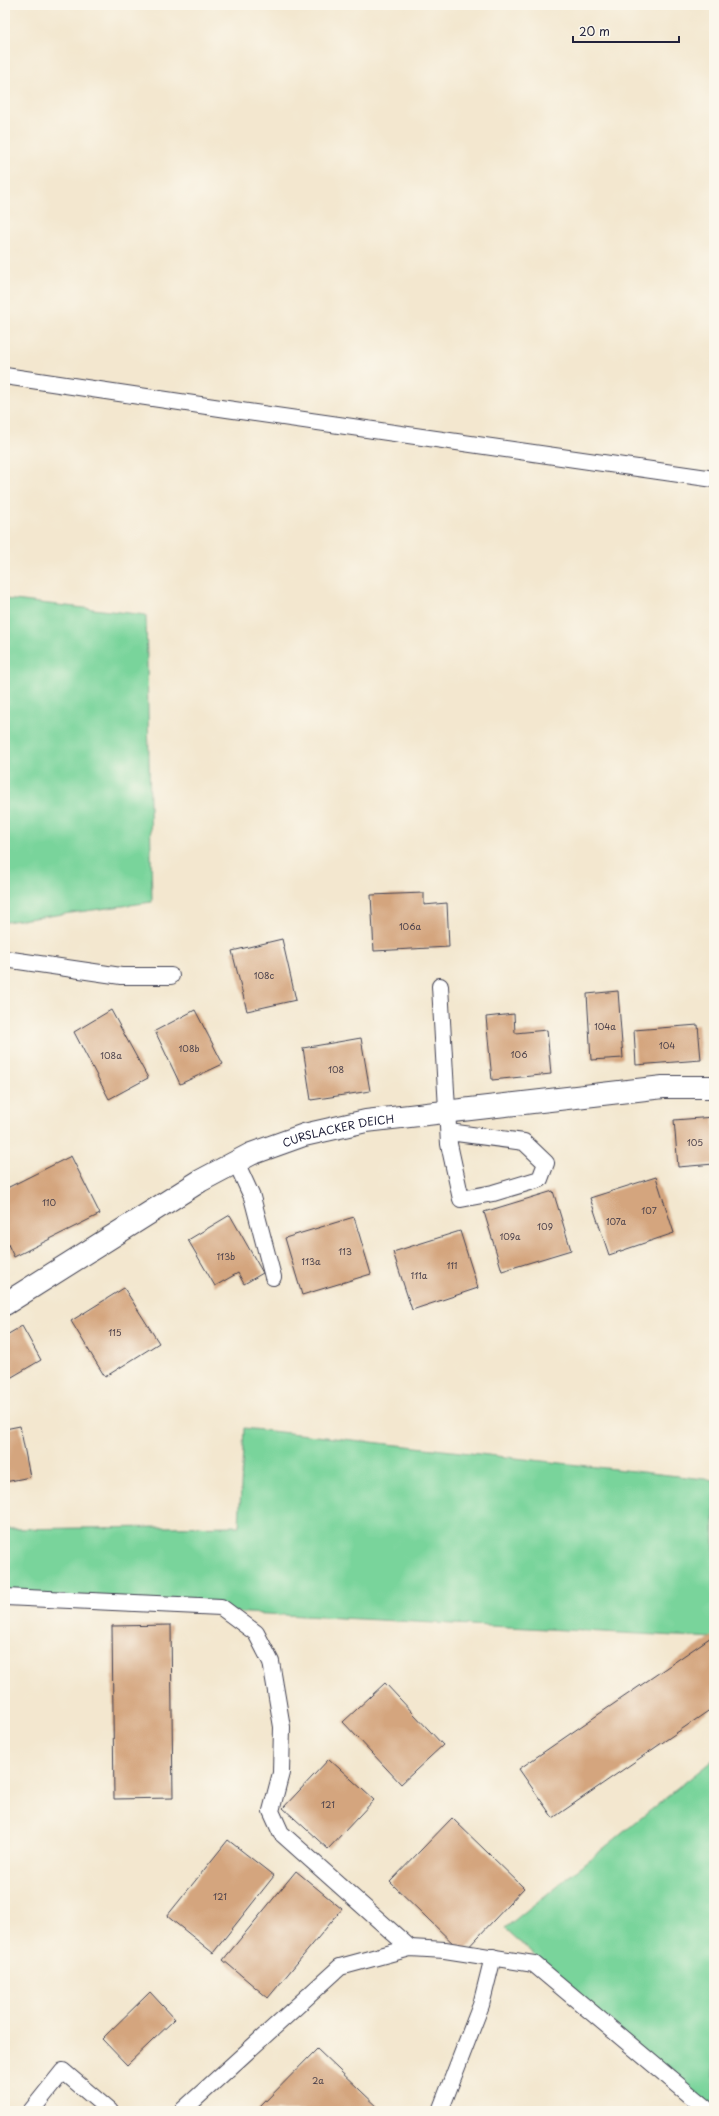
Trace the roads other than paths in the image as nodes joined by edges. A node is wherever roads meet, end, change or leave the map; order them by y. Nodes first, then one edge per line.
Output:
1 (5, 376) edge
2 (714, 479) edge
3 (5, 959) edge
4 (171, 976) dead end
5 (440, 986) dead end
6 (714, 1087) edge
7 (448, 1122) junction
8 (236, 1162) junction
9 (274, 1277) dead end
10 (5, 1304) edge
11 (5, 1597) edge
12 (410, 1948) junction
13 (492, 1957) junction
14 (31, 2111) edge
15 (110, 2111) edge
16 (182, 2111) edge
17 (440, 2111) edge
18 (709, 2111) edge

1 - 2 lane
3 - 4 lane
5 - 7 lane
6 - 7 street, CURSLACKER DEICH
7 - 7 lane
7 - 8 street, CURSLACKER DEICH
8 - 9 lane
8 - 10 street, CURSLACKER DEICH
11 - 12 lane
12 - 13 lane
12 - 16 lane
13 - 17 lane
13 - 18 lane
14 - 15 lane

